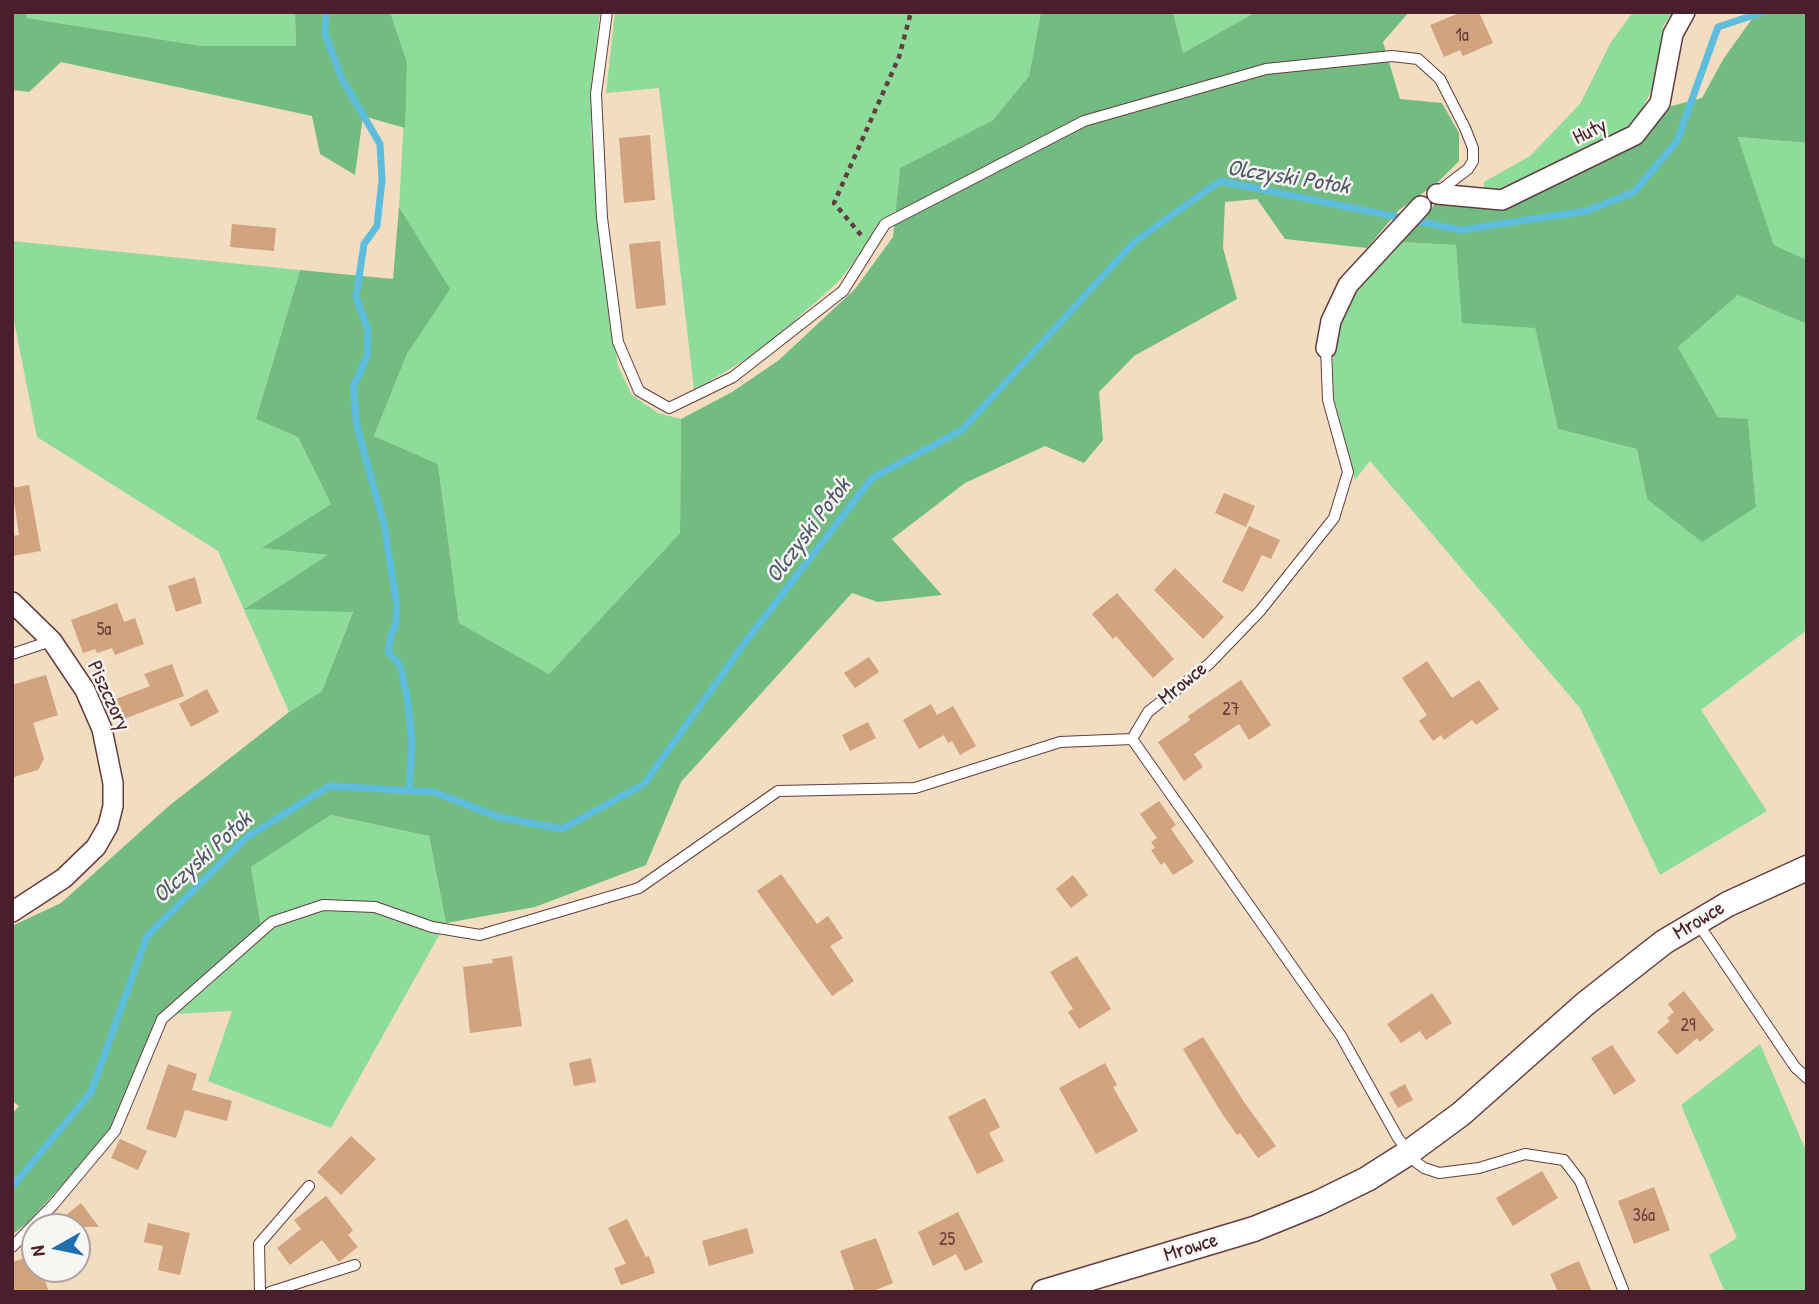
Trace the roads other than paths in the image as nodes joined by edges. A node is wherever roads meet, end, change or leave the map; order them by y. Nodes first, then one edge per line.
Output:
1 (607, 12) edge
2 (1685, 12) edge
3 (1429, 200) junction
4 (1326, 348) joint
5 (12, 602) edge
6 (52, 641) junction
7 (12, 654) edge
8 (1132, 739) junction
9 (1807, 868) edge
10 (12, 912) edge
11 (1697, 922) junction
12 (1807, 1078) edge
13 (1408, 1153) junction
14 (309, 1186) dead end
15 (12, 1247) edge
16 (355, 1265) dead end
17 (261, 1291) edge
18 (1044, 1292) edge
19 (1624, 1292) edge

1 - 3 lane
2 - 3 street, Huty
3 - 4 street, Mrowce
4 - 8 lane, Mrowce
5 - 6 street, Piszczory
6 - 7 lane
6 - 10 street, Piszczory
8 - 13 lane
8 - 15 lane
9 - 11 street, Mrowce
11 - 12 lane
11 - 13 street, Mrowce
13 - 18 street, Mrowce
13 - 19 lane
14 - 17 lane
16 - 17 lane

